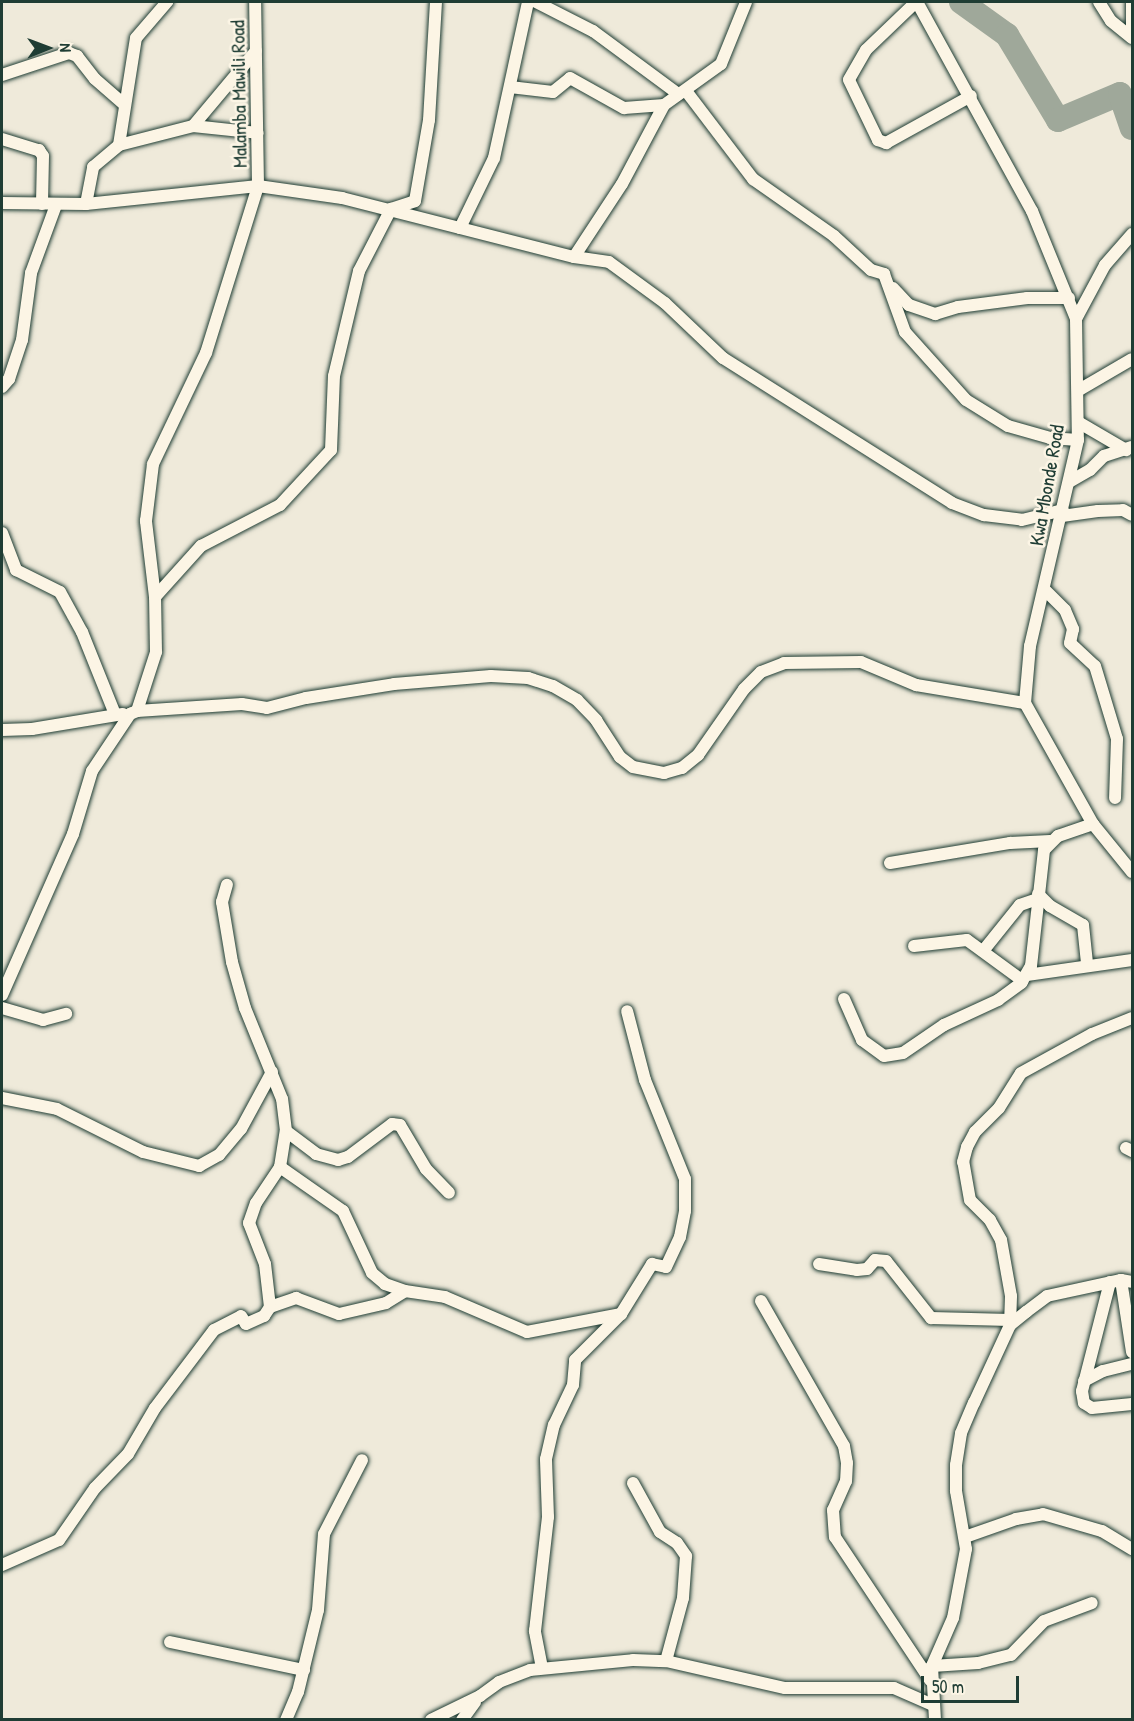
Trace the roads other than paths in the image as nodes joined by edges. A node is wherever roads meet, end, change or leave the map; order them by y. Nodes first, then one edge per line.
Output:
1 (167, 2) edge
2 (255, 2) edge
3 (436, 2) edge
4 (528, 2) edge
5 (746, 2) edge
6 (916, 2) edge
7 (1099, 2) edge
8 (1132, 2) edge
9 (544, 3) edge
10 (1132, 34) edge
11 (256, 51) junction
12 (2, 75) edge
13 (510, 87) junction
14 (682, 92) junction
15 (971, 96) junction
16 (124, 104) junction
17 (664, 105) junction
18 (193, 126) junction
19 (258, 133) junction
20 (2, 139) edge
21 (118, 145) junction
22 (258, 186) junction
23 (2, 203) edge
24 (42, 204) junction
25 (86, 204) junction
26 (56, 205) junction
27 (391, 209) junction
28 (460, 228) junction
29 (1132, 234) edge
30 (574, 257) junction
31 (889, 283) junction
32 (1069, 298) junction
33 (1076, 319) junction
34 (1132, 359) edge
35 (2, 387) edge
36 (1079, 390) junction
37 (1078, 422) junction
38 (1078, 440) junction
39 (1129, 448) edge
40 (1069, 482) junction
41 (1063, 513) junction
42 (1132, 515) edge
43 (2, 533) edge
44 (1045, 590) junction
45 (155, 597) junction
46 (1025, 703) junction
47 (134, 712) junction
48 (115, 714) junction
49 (2, 730) edge
50 (1115, 798) dead end
51 (1093, 824) junction
52 (1050, 841) junction
53 (890, 863) dead end
54 (1132, 872) edge
55 (227, 885) dead end
56 (1038, 897) junction
57 (914, 946) dead end
58 (984, 951) junction
59 (1132, 960) edge
60 (1087, 964) junction
61 (1025, 978) junction
62 (2, 995) edge
63 (844, 999) dead end
64 (2, 1008) edge
65 (627, 1011) dead end
66 (66, 1014) dead end
67 (1132, 1018) edge
68 (272, 1072) junction
69 (2, 1098) edge
70 (286, 1131) junction
71 (280, 1167) junction
72 (449, 1193) dead end
73 (819, 1264) dead end
74 (1121, 1281) edge
75 (405, 1292) junction
76 (761, 1301) dead end
77 (270, 1306) junction
78 (621, 1314) junction
79 (1010, 1323) junction
80 (1132, 1352) edge
81 (1132, 1364) edge
82 (1084, 1382) junction
83 (1132, 1404) edge
84 (362, 1460) dead end
85 (633, 1483) dead end
86 (965, 1537) junction
87 (1132, 1549) edge
88 (2, 1565) edge
89 (1092, 1603) dead end
90 (170, 1642) dead end
91 (666, 1661) junction
92 (932, 1666) junction
93 (542, 1668) junction
94 (304, 1670) junction
95 (930, 1680) junction
96 (480, 1696) junction
97 (933, 1705) junction
98 (286, 1719) edge
99 (431, 1719) edge
100 (462, 1719) edge
101 (935, 1719) edge

1 - 16 street
2 - 11 street, Malamba Mawili Road
3 - 27 street
4 - 13 street
5 - 14 street
6 - 15 street, Kwa Mbonde Road
6 - 15 street
7 - 10 street
8 - 10 street
9 - 14 street
11 - 18 street
11 - 19 street, Malamba Mawili Road
12 - 16 street
13 - 17 street
13 - 28 street
14 - 17 street
14 - 31 street
15 - 32 street, Kwa Mbonde Road
16 - 21 street
17 - 30 street
18 - 19 street
18 - 21 street
19 - 22 street, Malamba Mawili Road
20 - 24 street
21 - 25 street
22 - 25 street
22 - 27 street
22 - 45 street, Malamba Mawili Road
23 - 24 street
24 - 26 street
25 - 26 street
26 - 35 street
27 - 28 street
27 - 45 street
28 - 30 street
29 - 33 street
30 - 41 street
31 - 32 street
31 - 38 street
32 - 33 street, Kwa Mbonde Road
33 - 36 street, Kwa Mbonde Road
34 - 36 street
36 - 37 street, Kwa Mbonde Road
37 - 38 street, Kwa Mbonde Road
37 - 39 street
38 - 40 street, Kwa Mbonde Road
39 - 40 street
40 - 41 street, Kwa Mbonde Road
41 - 42 street
41 - 44 street, Kwa Mbonde Road
43 - 48 street
44 - 46 street, Kwa Mbonde Road
44 - 50 street
45 - 47 street, Malamba Mawili Road
46 - 47 street
46 - 51 street
47 - 48 street
47 - 62 street, Malamba Mawili Road
48 - 49 street
51 - 52 street
51 - 54 street
52 - 53 street
52 - 56 street
55 - 68 street
56 - 58 street
56 - 60 street
56 - 61 street
57 - 58 street
58 - 61 street
59 - 60 street
60 - 61 street
61 - 63 street
64 - 66 street
65 - 78 street
67 - 79 street
68 - 69 street
68 - 70 street
70 - 71 street
70 - 72 street
71 - 75 street
71 - 77 street
73 - 79 street
74 - 79 street
74 - 80 street
74 - 82 street
75 - 77 street
75 - 78 street
76 - 95 street
77 - 88 street
78 - 93 street
79 - 86 street
81 - 82 street
82 - 83 street
84 - 94 street
85 - 91 street
86 - 87 street
86 - 92 street
89 - 92 street
90 - 94 street
91 - 93 street
91 - 97 street
92 - 95 street
93 - 96 street
94 - 98 street
95 - 97 street
96 - 99 street
96 - 100 street
97 - 101 street

